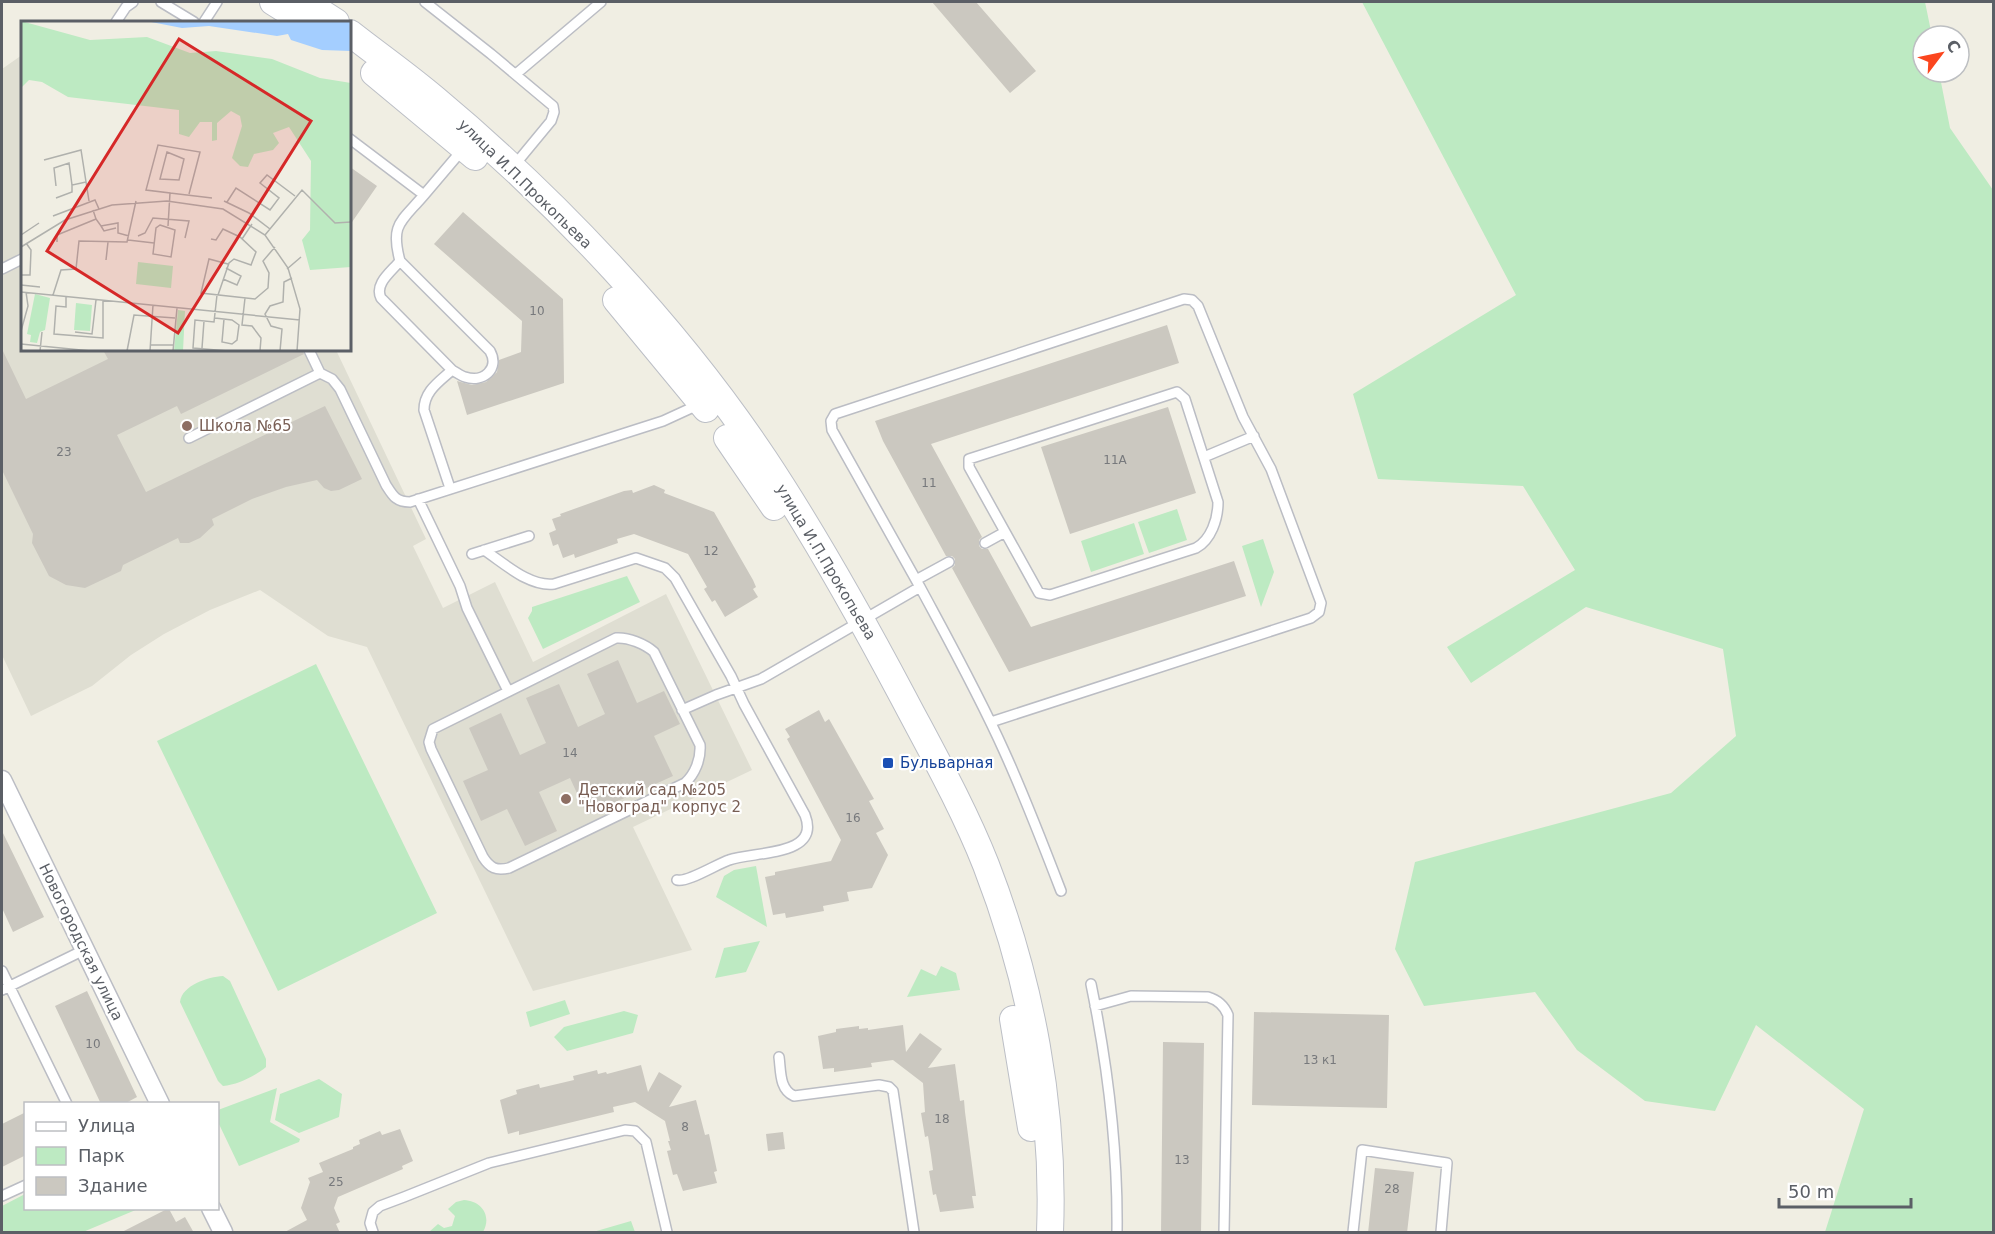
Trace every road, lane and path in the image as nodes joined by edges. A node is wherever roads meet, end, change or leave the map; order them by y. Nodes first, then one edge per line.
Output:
1 (133, 2) edge
2 (161, 2) edge
3 (218, 2) edge
4 (273, 2) edge
5 (305, 2) edge
6 (425, 2) edge
7 (601, 2) edge
8 (117, 21) edge
9 (192, 21) edge
10 (205, 21) edge
11 (303, 21) edge
12 (334, 21) edge
13 (351, 34) edge
14 (351, 56) edge
15 (516, 74) junction
16 (351, 140) edge
17 (470, 141) junction
18 (507, 174) junction
19 (423, 195) junction
20 (21, 260) edge
21 (400, 261) junction
22 (2, 269) edge
23 (309, 351) edge
24 (452, 370) junction
25 (320, 373) junction
26 (710, 399) junction
27 (1254, 436) junction
28 (189, 438) dead end
29 (1204, 457) junction
30 (450, 488) junction
31 (418, 499) junction
32 (1005, 532) junction
33 (529, 536) dead end
34 (985, 543) dead end
35 (484, 550) junction
36 (472, 554) dead end
37 (949, 562) dead end
38 (918, 584) junction
39 (855, 625) junction
40 (737, 688) junction
41 (508, 691) junction
42 (682, 710) junction
43 (991, 722) junction
44 (2, 780) edge
45 (677, 880) dead end
46 (1061, 891) dead end
47 (84, 950) junction
48 (2, 971) edge
49 (1091, 984) dead end
50 (5, 988) edge
51 (1095, 1005) junction
52 (779, 1057) dead end
53 (66, 1102) edge
54 (159, 1102) edge
55 (24, 1186) edge
56 (2, 1196) edge
57 (212, 1210) edge
58 (223, 1233) edge
59 (373, 1233) edge
60 (668, 1233) edge
61 (914, 1233) edge
62 (1033, 1233) edge
63 (1050, 1233) edge
64 (1117, 1233) edge
65 (1224, 1233) edge
66 (1353, 1233) edge
67 (1441, 1233) edge

1 - 8 lane
2 - 9 lane
3 - 10 lane
4 - 11 street
5 - 12 street
6 - 15 lane
7 - 15 lane
13 - 17 street, улица И.П.Прокопьева
14 - 17 street, улица И.П.Прокопьева
15 - 18 lane
16 - 19 lane
17 - 18 street, улица И.П.Прокопьева
17 - 19 lane
18 - 26 street, улица И.П.Прокопьева
19 - 21 lane
20 - 22 lane
21 - 24 lane
21 - 24 lane
23 - 25 lane
24 - 30 lane
25 - 28 lane
25 - 31 lane
26 - 30 lane
26 - 39 street, улица И.П.Прокопьева
27 - 29 lane
27 - 38 lane
27 - 43 lane
29 - 32 lane
29 - 32 lane
30 - 31 lane
31 - 41 lane
32 - 34 lane
33 - 35 lane
35 - 36 lane
35 - 40 lane
37 - 38 lane
38 - 39 lane
38 - 43 lane
39 - 40 lane
39 - 62 street, улица И.П.Прокопьева
39 - 63 street, улица И.П.Прокопьева
40 - 42 lane
40 - 45 lane
41 - 42 lane
41 - 42 lane
43 - 46 lane
44 - 47 street, Новогородская улица
47 - 50 lane
47 - 54 street, Новогородская улица
48 - 50 lane
49 - 51 lane
50 - 53 lane
51 - 64 lane
51 - 65 lane
52 - 61 lane
55 - 56 lane
57 - 58 street
59 - 60 lane
66 - 67 lane

